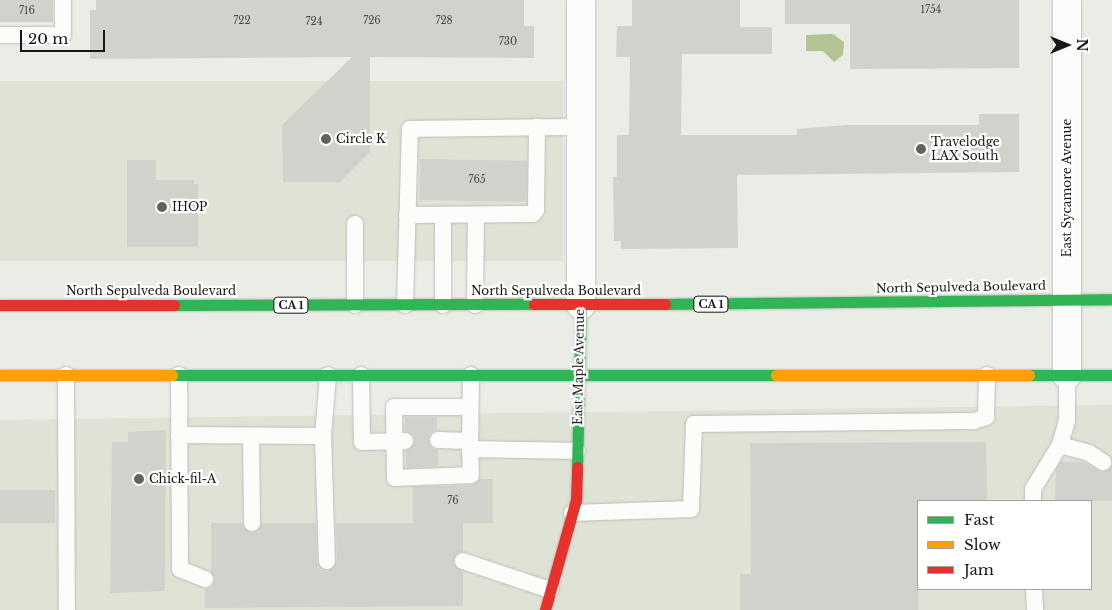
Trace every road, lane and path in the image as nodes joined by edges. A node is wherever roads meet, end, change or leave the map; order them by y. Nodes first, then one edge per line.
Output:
1 (64, 0) edge
2 (581, 0) edge
3 (1067, 0) edge
4 (0, 35) edge
5 (537, 127) junction
6 (581, 127) junction
7 (407, 215) junction
8 (443, 215) junction
9 (476, 215) junction
10 (355, 224) dead end
11 (1066, 299) junction
12 (1112, 299) edge
13 (0, 305) edge
14 (355, 305) junction
15 (405, 305) junction
16 (443, 305) junction
17 (475, 305) junction
18 (581, 305) junction
19 (0, 375) edge
20 (66, 375) junction
21 (179, 375) junction
22 (328, 375) junction
23 (361, 375) junction
24 (471, 375) junction
25 (579, 375) junction
26 (987, 375) junction
27 (1066, 375) junction
28 (1112, 375) edge
29 (470, 407) junction
30 (179, 435) junction
31 (251, 436) junction
32 (323, 436) junction
33 (438, 440) dead end
34 (400, 441) junction
35 (470, 445) junction
36 (1060, 445) junction
37 (577, 451) junction
38 (1103, 462) dead end
39 (1033, 500) edge
40 (572, 513) junction
41 (252, 523) dead end
42 (327, 561) dead end
43 (463, 561) dead end
44 (205, 579) dead end
45 (550, 590) junction
46 (1034, 590) edge
47 (67, 610) edge
48 (544, 610) edge
49 (1034, 610) edge

1 - 4 lane
2 - 6 street, East Maple Avenue
3 - 11 street, East Sycamore Avenue
5 - 6 lane
5 - 7 lane
5 - 9 lane
6 - 18 street, East Maple Avenue
7 - 8 lane
7 - 15 lane
8 - 9 lane
8 - 16 lane
9 - 17 lane
10 - 14 lane
11 - 12 main road, North Sepulveda Boulevard / CA 1
11 - 18 main road, North Sepulveda Boulevard / CA 1
11 - 27 street, East Sycamore Avenue
13 - 14 main road, North Sepulveda Boulevard / CA 1
14 - 15 main road, North Sepulveda Boulevard / CA 1
15 - 16 main road, North Sepulveda Boulevard / CA 1
16 - 17 main road, North Sepulveda Boulevard / CA 1
17 - 18 main road, North Sepulveda Boulevard / CA 1
18 - 25 main road, East Maple Avenue
19 - 20 main road
20 - 21 main road
20 - 47 lane
21 - 22 main road
21 - 30 lane
22 - 23 main road
22 - 32 lane
23 - 24 main road
23 - 34 lane
24 - 25 main road
24 - 29 lane
25 - 26 main road
25 - 37 main road, East Maple Avenue
26 - 27 main road
26 - 40 lane
27 - 28 main road
27 - 36 lane
29 - 34 lane
29 - 35 lane
30 - 31 lane
30 - 44 lane
31 - 32 lane
31 - 41 lane
32 - 42 lane
33 - 35 lane
34 - 35 lane
35 - 37 lane
36 - 38 lane
36 - 39 lane
37 - 40 main road, East Maple Avenue
40 - 45 main road, East Maple Avenue
43 - 45 lane
45 - 48 main road, East Maple Avenue
46 - 49 lane

